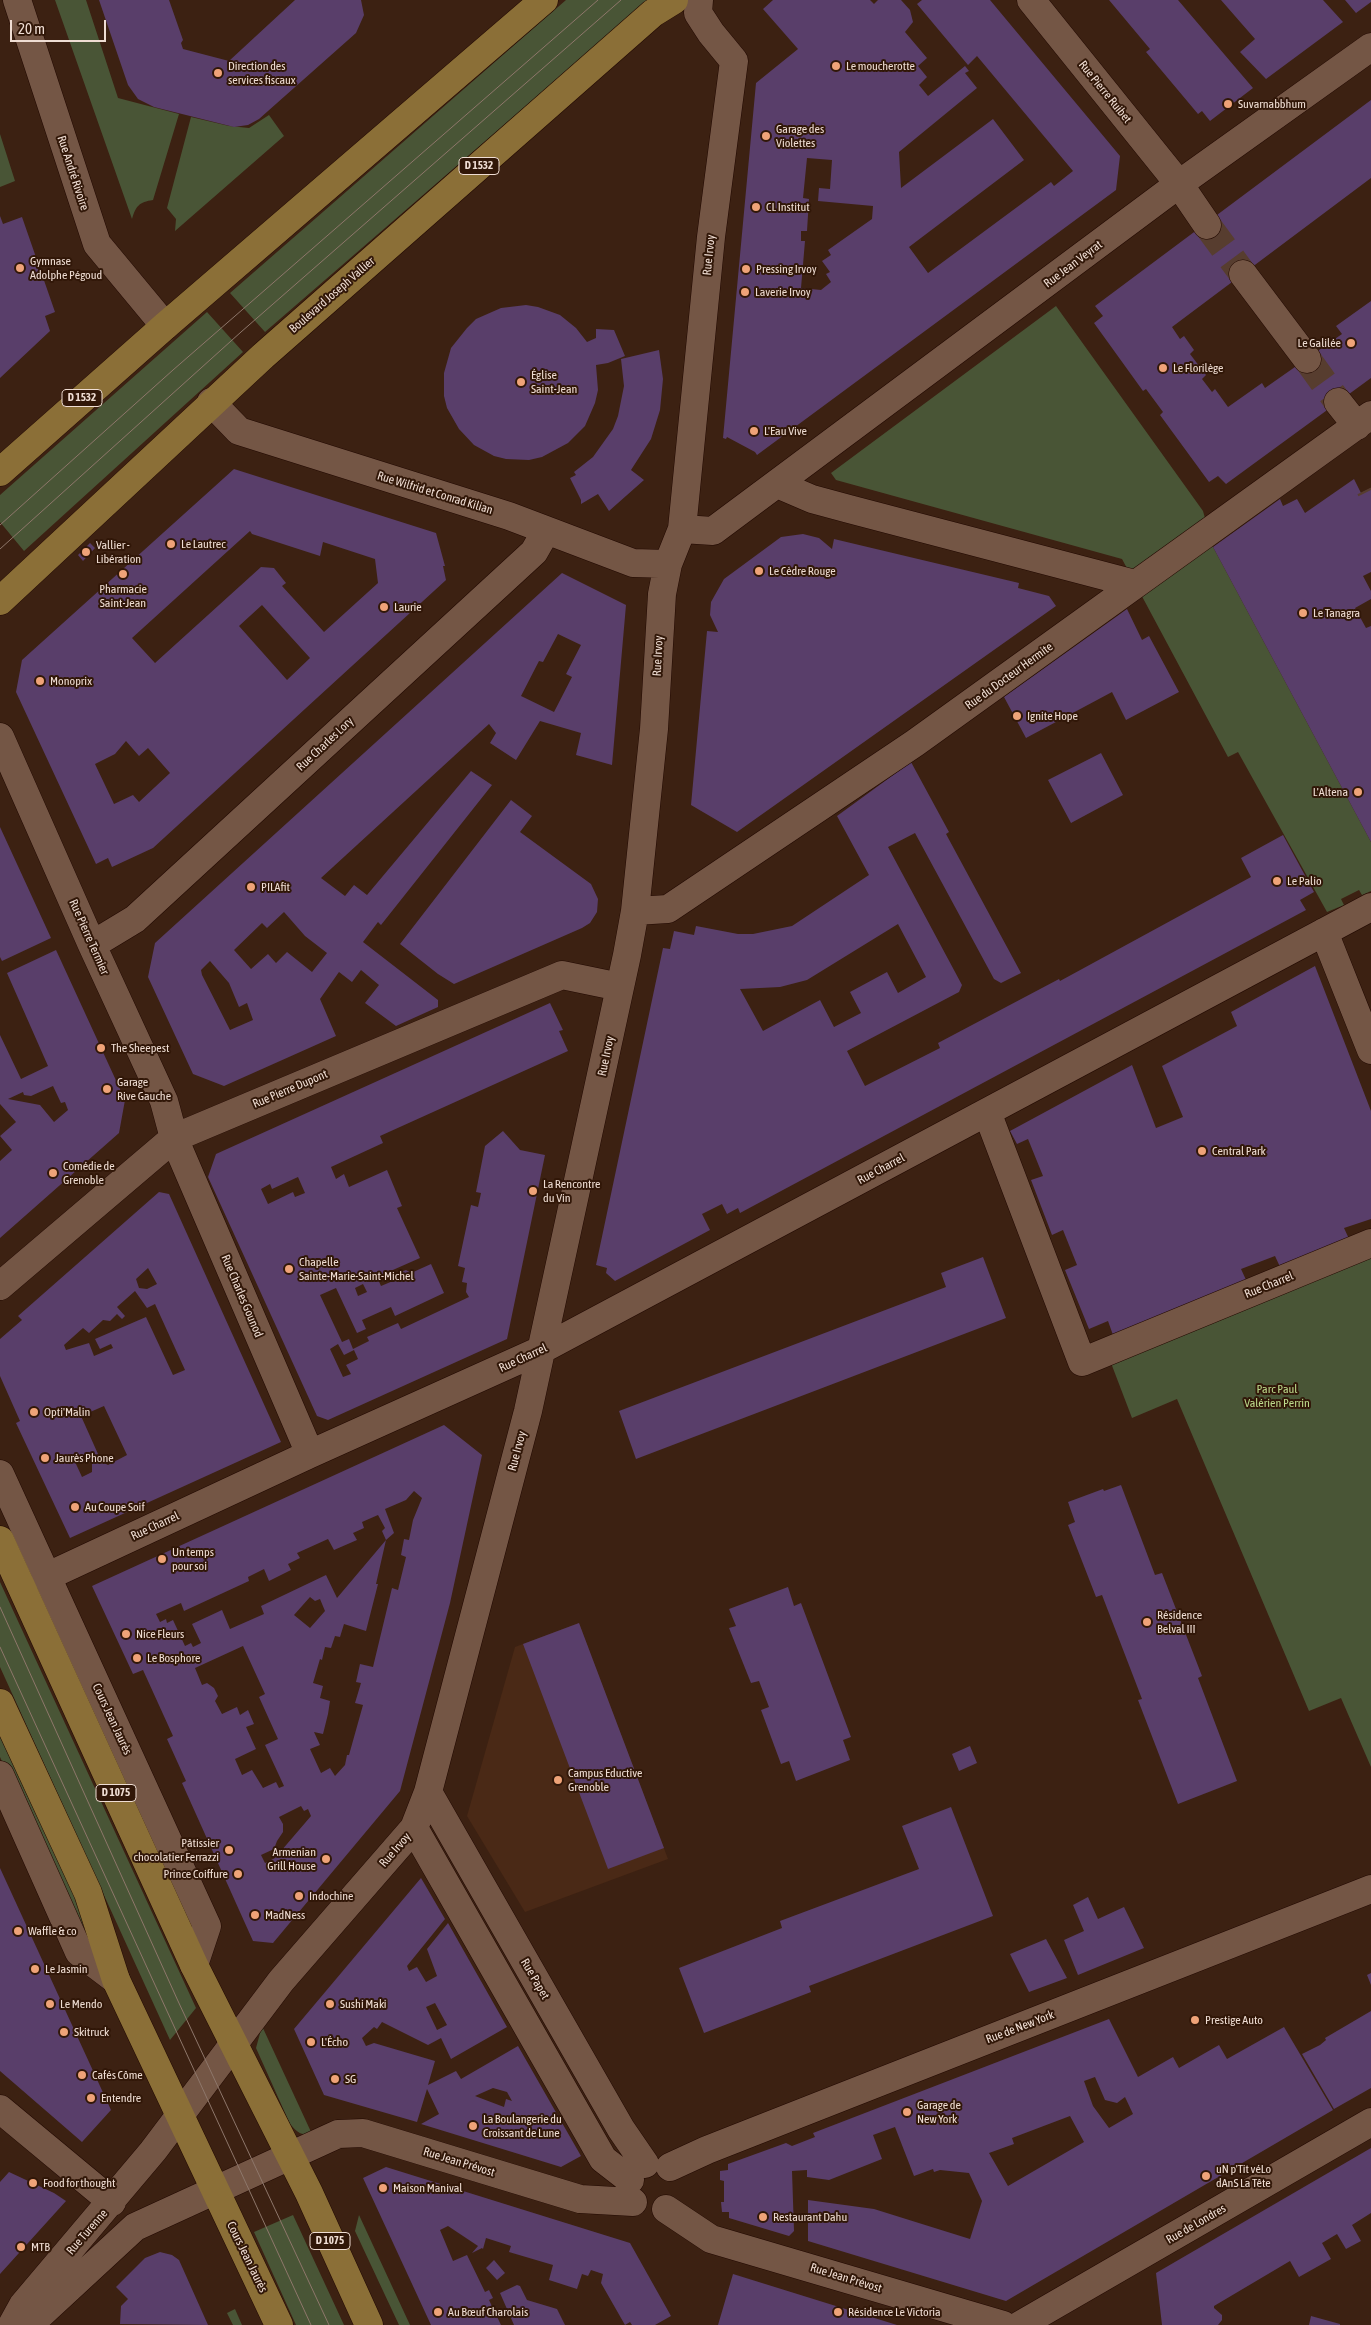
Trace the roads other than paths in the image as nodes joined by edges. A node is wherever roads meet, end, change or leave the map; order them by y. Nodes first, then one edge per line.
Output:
1 (17, 0) edge
2 (544, 0) edge
3 (674, 0) edge
4 (699, 0) edge
5 (1031, 0) edge
6 (1371, 47) edge
7 (1179, 184) junction
8 (1207, 225) tunnel mouth
9 (1243, 274) tunnel mouth
10 (165, 326) junction
11 (1307, 359) tunnel mouth
12 (211, 402) junction
13 (1338, 402) tunnel mouth
14 (1364, 420) edge
15 (0, 472) edge
16 (777, 484) junction
17 (682, 529) junction
18 (546, 531) junction
19 (668, 564) junction
20 (1135, 584) junction
21 (0, 600) edge
22 (0, 737) edge
23 (1371, 907) edge
24 (635, 911) junction
25 (1324, 932) junction
26 (92, 945) junction
27 (620, 987) junction
28 (1371, 1050) edge
29 (987, 1112) junction
30 (174, 1138) junction
31 (1371, 1243) edge
32 (0, 1286) edge
33 (541, 1350) junction
34 (310, 1454) junction
35 (0, 1474) edge
36 (0, 1540) edge
37 (46, 1577) junction
38 (0, 1703) edge
39 (1, 1782) edge
40 (428, 1792) junction
41 (414, 1828) junction
42 (1371, 1889) edge
43 (194, 1966) junction
44 (116, 1980) junction
45 (233, 2045) junction
46 (0, 2109) edge
47 (181, 2115) junction
48 (1371, 2122) edge
49 (290, 2158) junction
50 (645, 2178) junction
51 (216, 2189) junction
52 (112, 2202) junction
53 (666, 2209) junction
54 (12, 2325) edge
55 (28, 2325) edge
56 (279, 2325) edge
57 (369, 2325) edge
58 (1003, 2325) edge
59 (1020, 2325) edge

1 - 10 street, Rue André Rivoire
2 - 10 main road, D 1532
3 - 12 main road, Boulevard Joseph Vallier / D 1532
4 - 17 street, Rue Irvoy
5 - 7 street, Rue Pierre Ruibet
6 - 7 street, Rue Jean Veyrat
7 - 8 street, Rue Pierre Ruibet
7 - 16 street, Rue Jean Veyrat
9 - 11 street
10 - 15 main road, D 1532
12 - 18 street, Rue Wilfrid et Conrad Kilian
12 - 21 main road, Boulevard Joseph Vallier / D 1532
13 - 14 street
14 - 20 street, Rue du Docteur Hermite
16 - 17 street, Rue Jean Veyrat
16 - 20 street
17 - 19 street, Rue Irvoy
18 - 19 street, Rue Wilfrid et Conrad Kilian
18 - 26 street, Rue Charles Lory
19 - 24 street, Rue Irvoy
20 - 24 street, Rue du Docteur Hermite
22 - 26 street, Rue Pierre Termier
23 - 25 street, Rue Charrel
24 - 27 street, Rue Irvoy
25 - 28 street
25 - 29 street, Rue Charrel
26 - 30 street, Rue Pierre Termier
27 - 30 street, Rue Pierre Dupont
27 - 33 street, Rue Irvoy
29 - 31 street, Rue Charrel
29 - 33 street, Rue Charrel
30 - 32 street, Rue Pierre Dupont
30 - 34 street, Rue Charles Gounod
33 - 34 street, Rue Charrel
33 - 40 street, Rue Irvoy
34 - 37 street, Rue Charrel
35 - 37 street, Cours Jean Jaurès
36 - 43 main road, D 1075
37 - 43 street, Cours Jean Jaurès
38 - 44 main road, Cours Jean Jaurès
39 - 44 street, Cours Jean Jaurès
40 - 41 street, Rue Irvoy
40 - 50 street, Rue Papet
41 - 45 street, Rue Irvoy
41 - 50 street
42 - 50 street, Rue de New York
43 - 45 main road, D 1075
44 - 47 main road, Cours Jean Jaurès
45 - 47 street
45 - 49 main road, D 1075
46 - 52 street
47 - 51 main road, Cours Jean Jaurès
47 - 52 street, Rue Turenne
48 - 59 street, Rue de Londres
49 - 50 street, Rue Jean Prévost
49 - 51 street
49 - 57 main road, D 1075
50 - 53 street
50 - 53 street, Rue Papet
51 - 55 street
51 - 56 main road, Cours Jean Jaurès
52 - 54 street, Rue Turenne
53 - 58 street, Rue Jean Prévost

